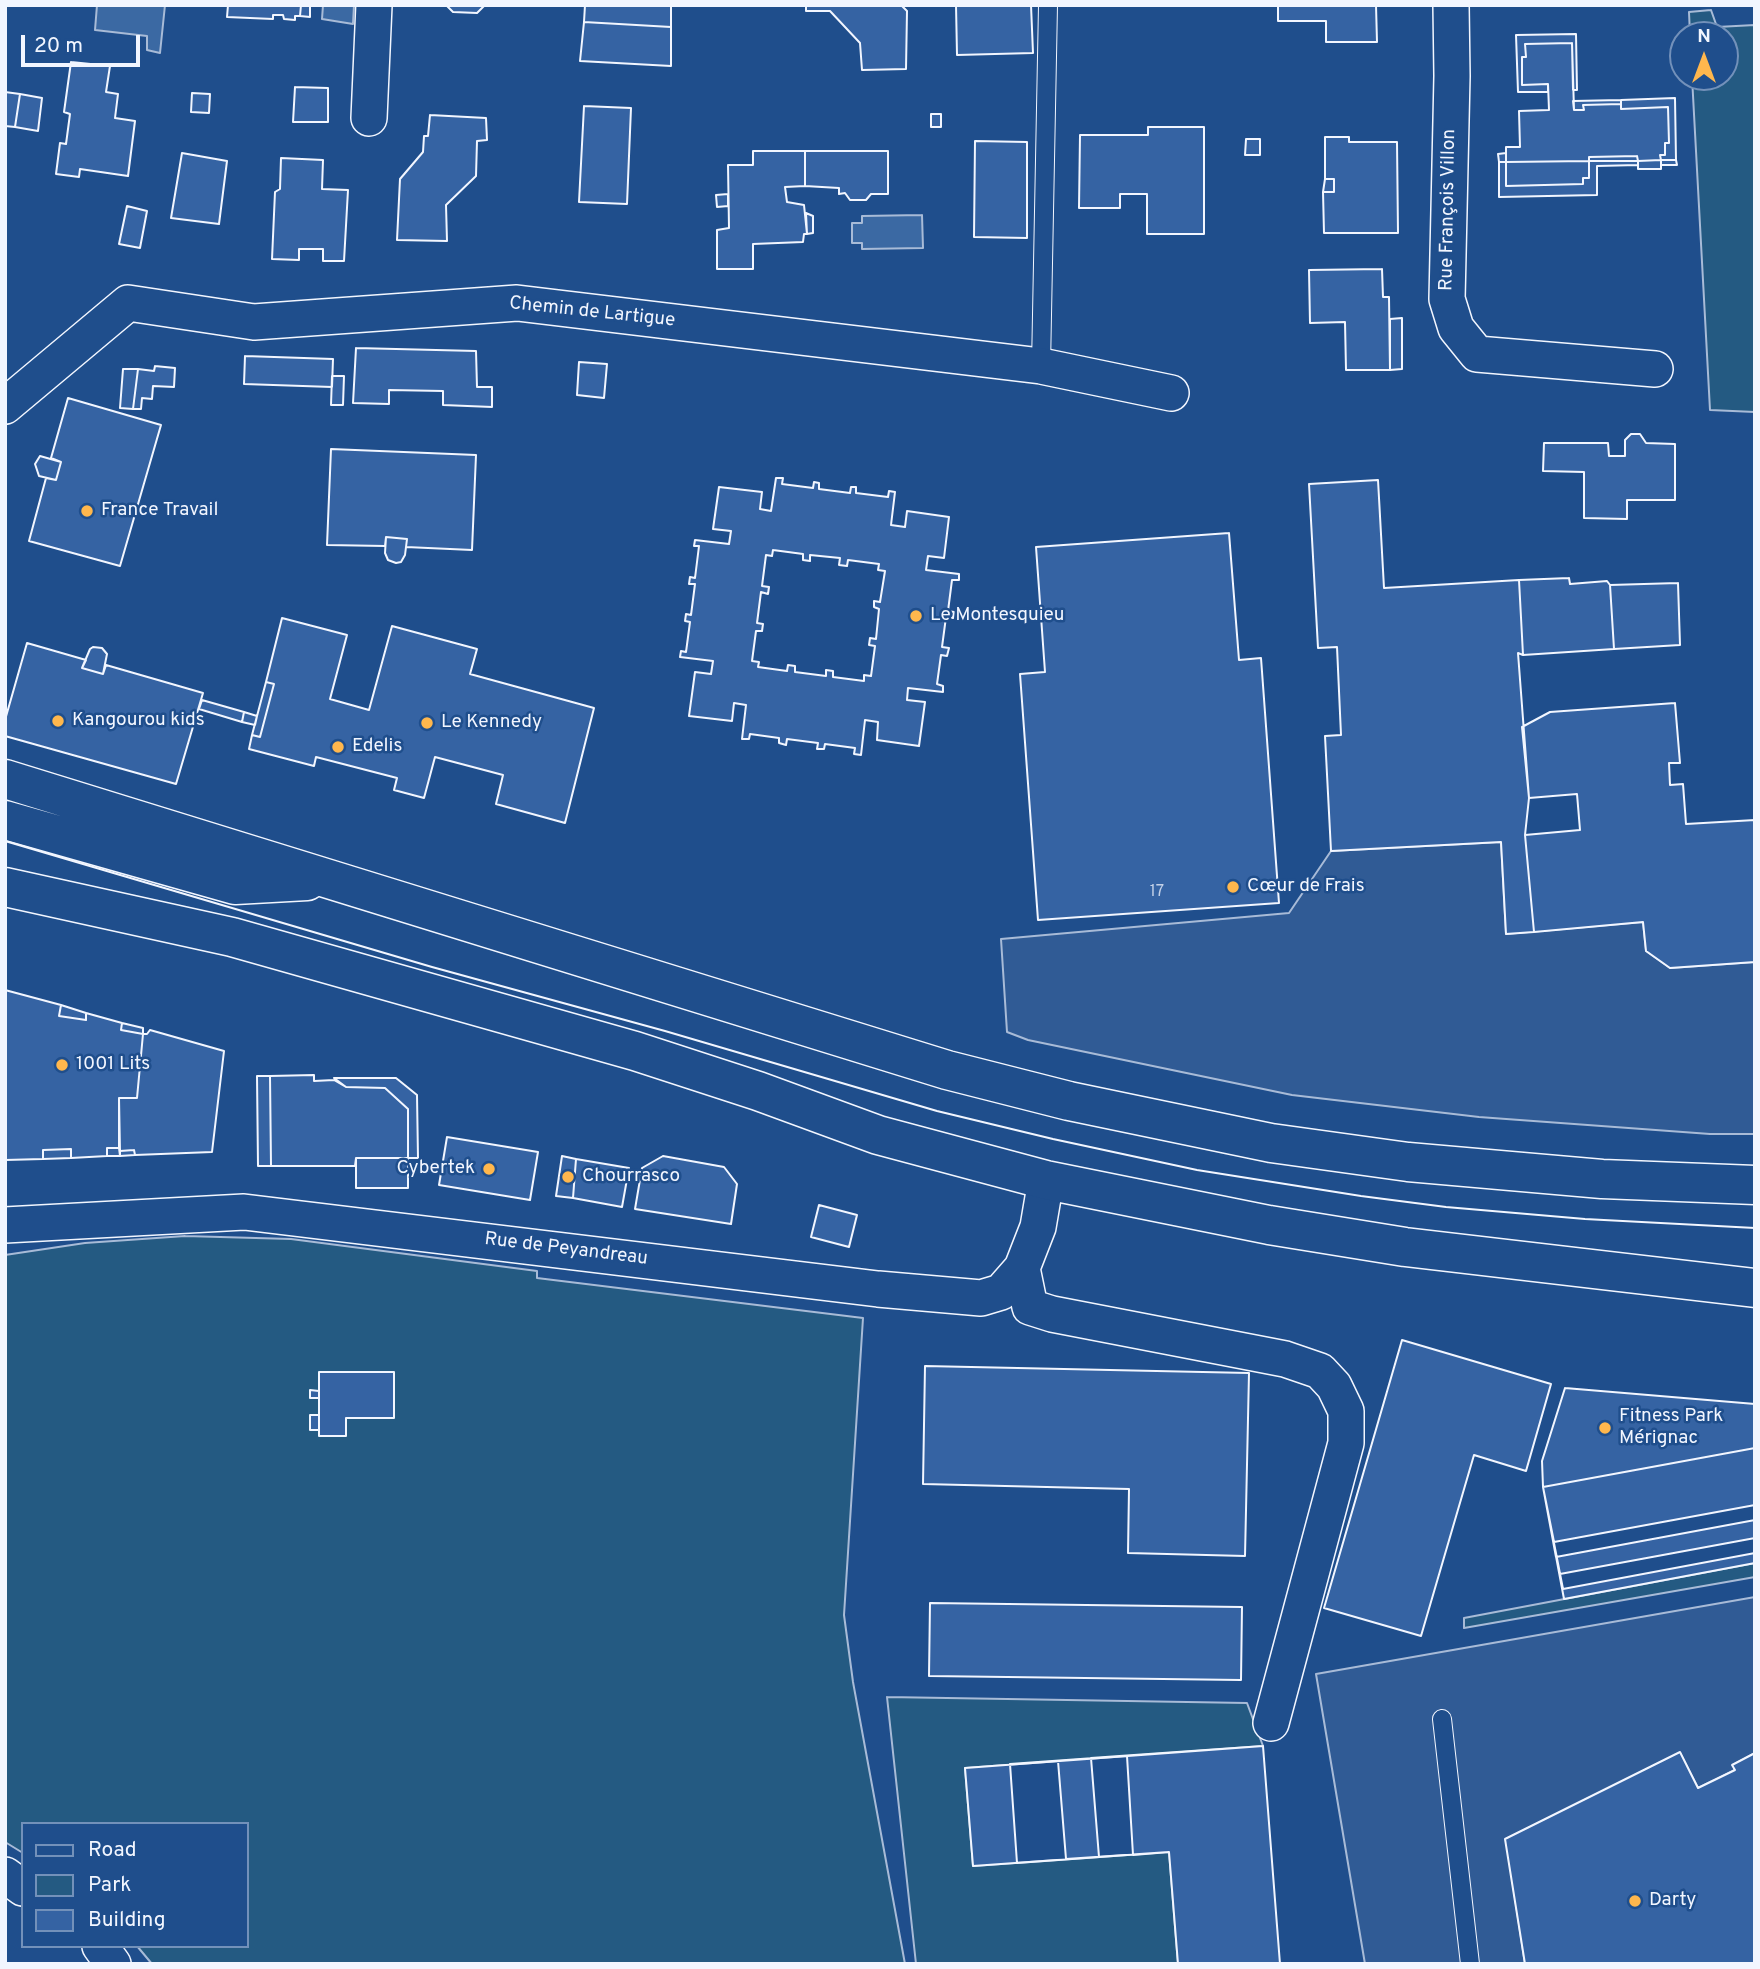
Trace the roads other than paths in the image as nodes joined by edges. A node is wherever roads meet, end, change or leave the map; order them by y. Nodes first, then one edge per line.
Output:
1 (374, 5) edge
2 (1048, 5) edge
3 (1451, 5) edge
4 (369, 118) dead end
5 (1041, 366) junction
6 (1655, 369) dead end
7 (1171, 393) dead end
8 (5, 406) edge
9 (5, 779) edge
10 (5, 820) edge
11 (334, 880) junction
12 (5, 887) edge
13 (1046, 1180) junction
14 (1755, 1185) edge
15 (5, 1225) edge
16 (1405, 1247) junction
17 (1755, 1260) edge
18 (1022, 1268) junction
19 (1755, 1288) edge
20 (1442, 1719) dead end
21 (1270, 1723) dead end
22 (5, 1875) edge
23 (21, 1887) edge
24 (101, 1948) edge
25 (113, 1964) edge
26 (1470, 1964) edge

1 - 4 street
2 - 5 lane
3 - 6 street, Rue François Villon
5 - 7 street, Chemin de Lartigue
5 - 8 street, Chemin de Lartigue
9 - 11 main road
10 - 11 main road
11 - 14 main road
12 - 13 main road
13 - 16 main road
13 - 18 street, Rue de Peyandreau
15 - 18 street, Rue de Peyandreau
16 - 17 main road
16 - 19 main road
18 - 21 street
20 - 26 lane
22 - 23 street
24 - 25 street

